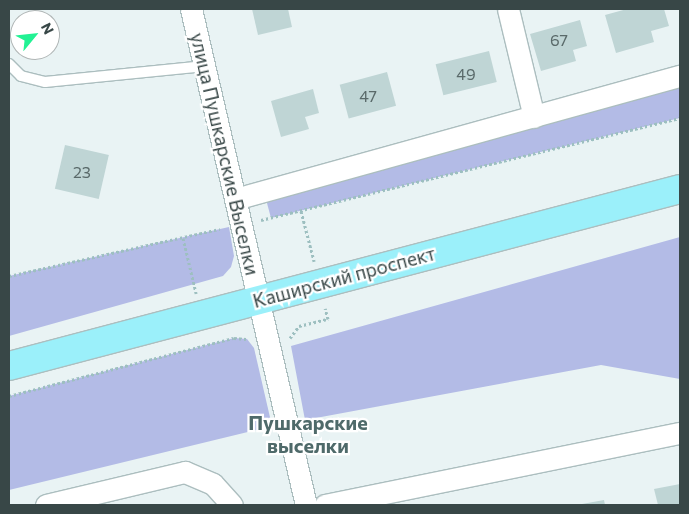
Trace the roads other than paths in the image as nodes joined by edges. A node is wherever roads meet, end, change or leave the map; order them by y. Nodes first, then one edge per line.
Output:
1 (191, 9) edge
2 (508, 9) edge
3 (9, 64) edge
4 (204, 66) junction
5 (680, 76) edge
6 (534, 117) junction
7 (680, 189) edge
8 (235, 199) junction
9 (258, 299) junction
10 (9, 366) edge
11 (680, 433) edge
12 (46, 505) edge
13 (232, 505) edge
14 (306, 505) edge
15 (325, 505) edge

1 - 4 street, улица Пушкарские Выселки
2 - 6 street
3 - 4 lane
4 - 8 street, улица Пушкарские Выселки
5 - 6 street
6 - 8 street
7 - 9 main road, Каширский проспект
8 - 9 street, улица Пушкарские Выселки
9 - 10 main road, Каширский проспект
9 - 14 street, улица Пушкарские Выселки
11 - 15 street
12 - 13 street

